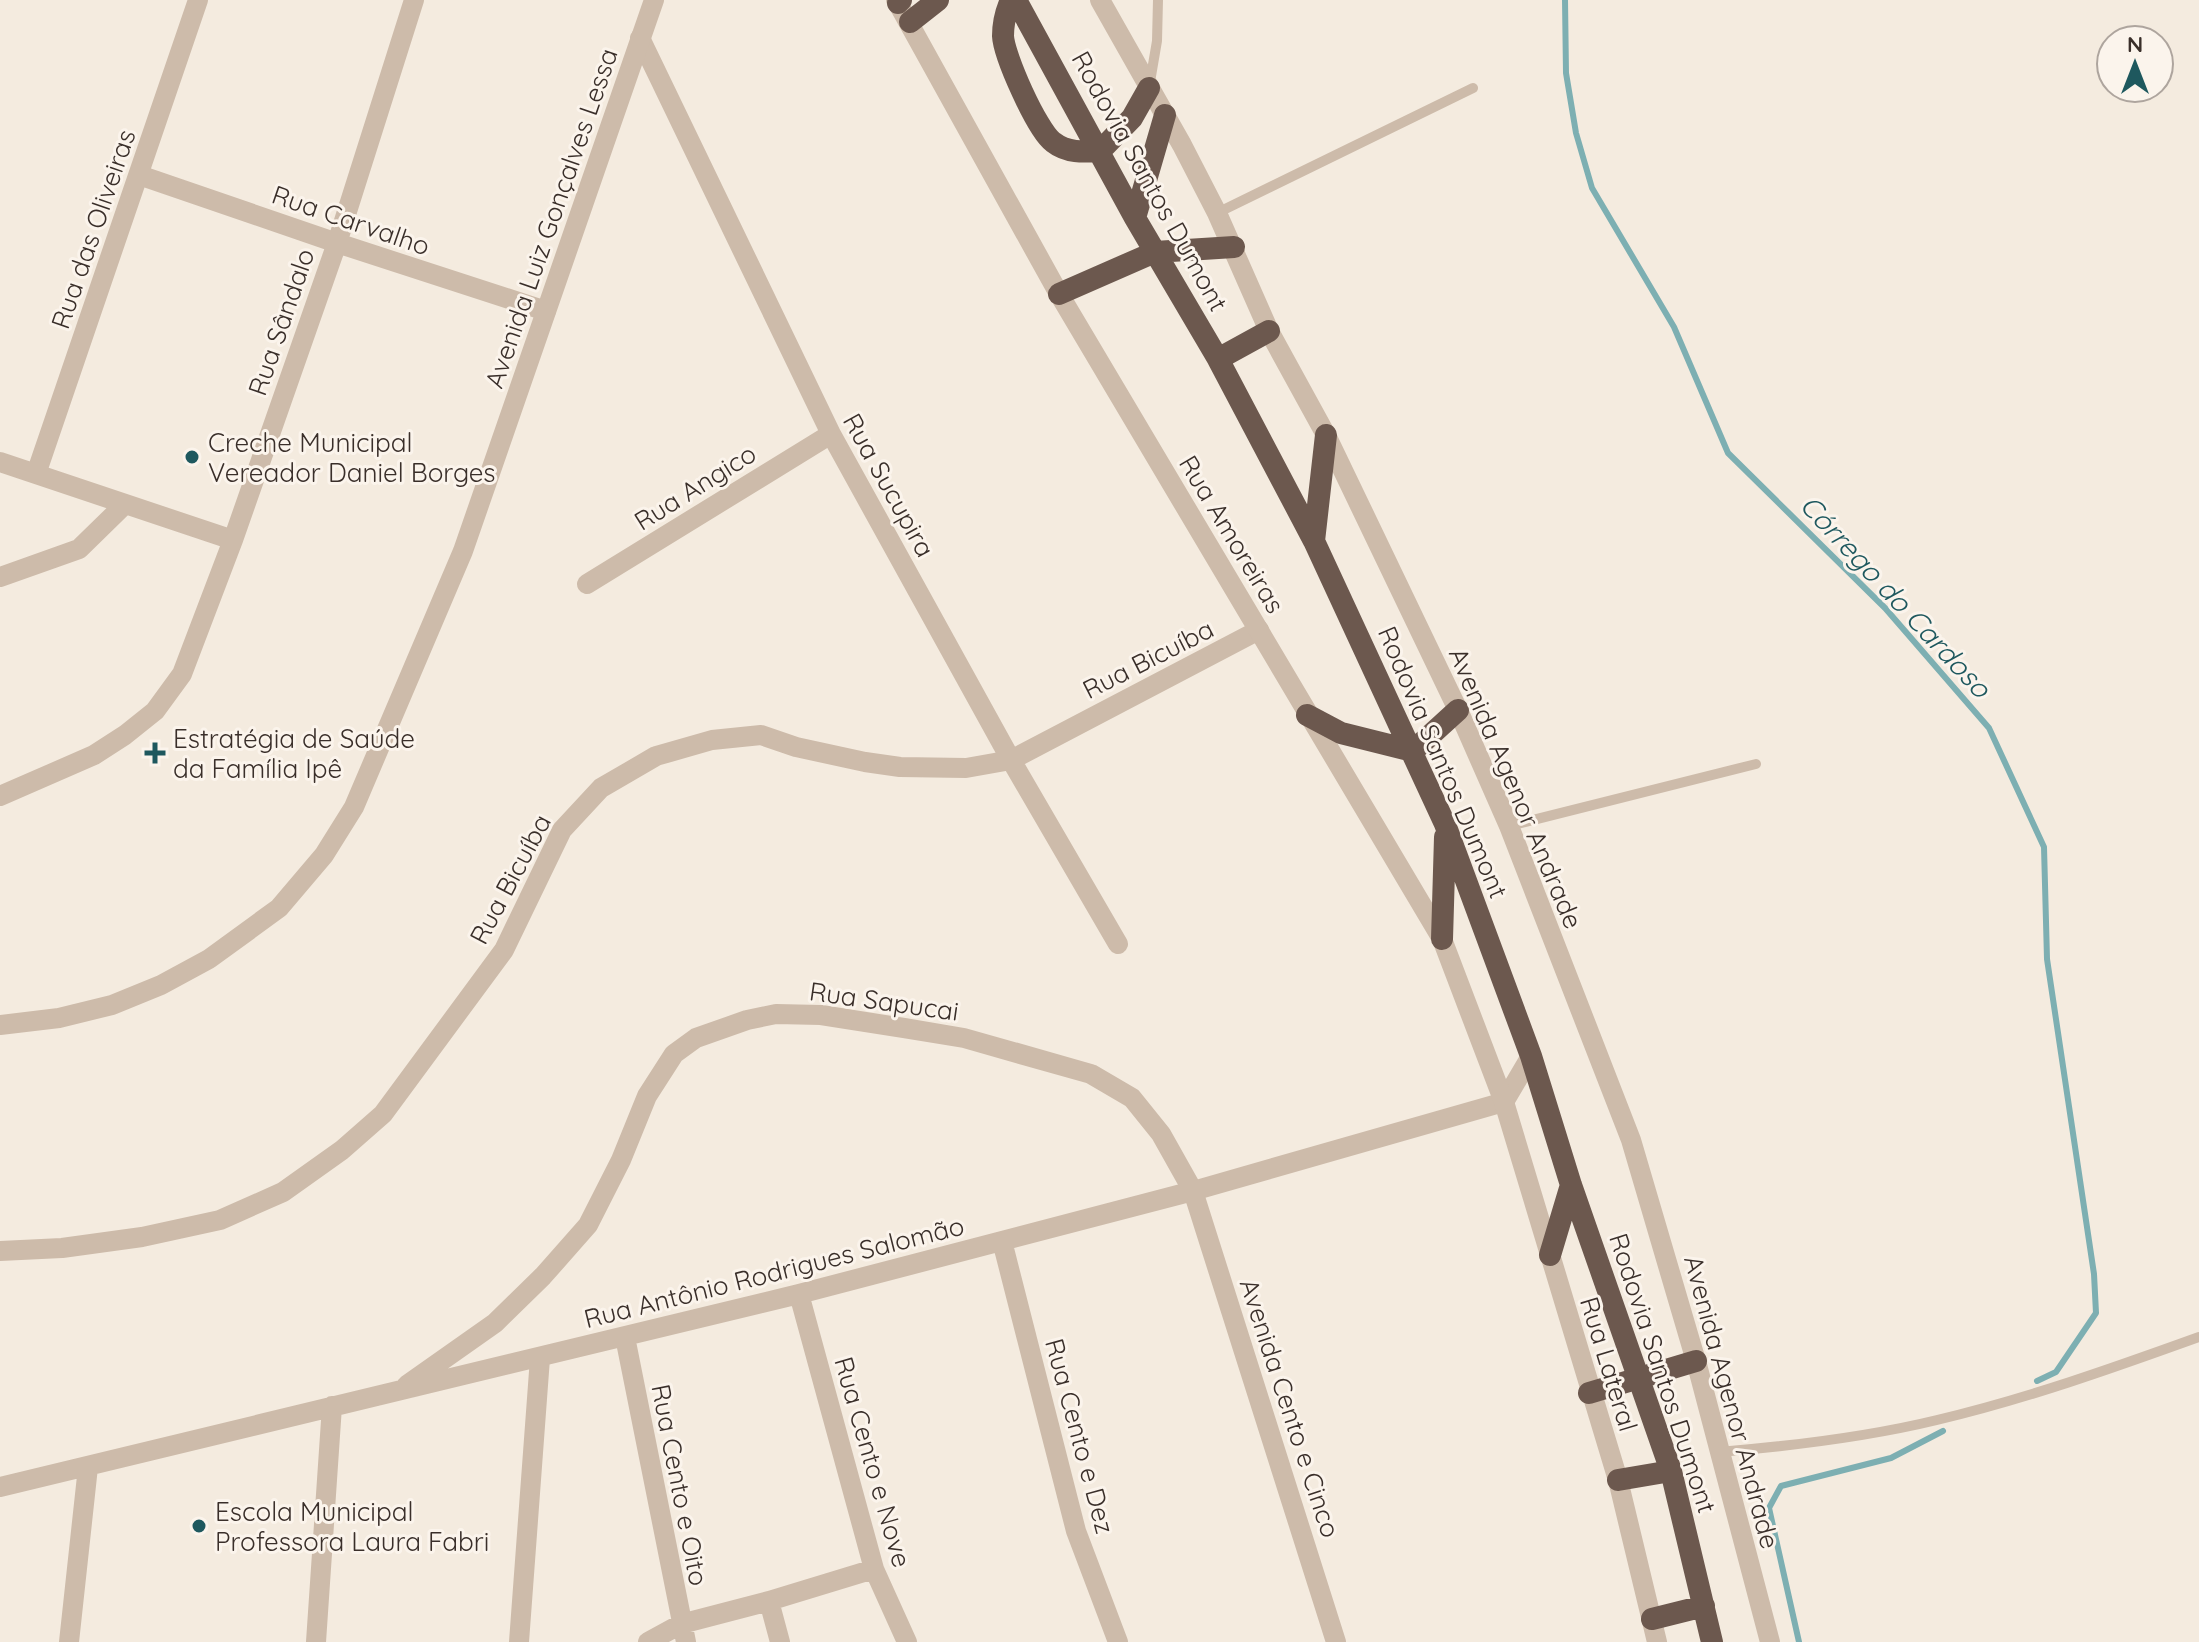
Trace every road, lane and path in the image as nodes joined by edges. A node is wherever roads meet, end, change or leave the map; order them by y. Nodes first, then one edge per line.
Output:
1 (198, 0) edge
2 (414, 0) edge
3 (654, 0) edge
4 (938, 0) edge
5 (1014, 0) edge
6 (1100, 0) edge
7 (1158, 0) edge
8 (901, 6) edge
9 (640, 38) junction
10 (1149, 88) junction
11 (1473, 88) dead end
12 (1165, 115) junction
13 (1100, 151) junction
14 (139, 175) junction
15 (1217, 213) junction
16 (1135, 218) junction
17 (337, 243) junction
18 (1234, 247) junction
19 (1155, 252) junction
20 (1059, 294) junction
21 (546, 311) junction
22 (1269, 331) junction
23 (1218, 359) junction
24 (831, 434) junction
25 (1326, 435) junction
26 (0, 462) edge
27 (36, 474) junction
28 (125, 504) junction
29 (233, 540) junction
30 (1314, 541) junction
31 (0, 577) edge
32 (587, 584) dead end
33 (1259, 630) junction
34 (1458, 710) junction
35 (1307, 715) junction
36 (1413, 751) junction
37 (1011, 760) junction
38 (1756, 764) dead end
39 (0, 796) edge
40 (1445, 824) junction
41 (1509, 826) junction
42 (1442, 939) junction
43 (1118, 944) dead end
44 (0, 1025) edge
45 (1531, 1056) junction
46 (1504, 1102) junction
47 (1571, 1185) junction
48 (1193, 1191) junction
49 (1002, 1241) junction
50 (0, 1251) edge
51 (1550, 1255) junction
52 (799, 1294) junction
53 (625, 1337) junction
54 (2199, 1337) edge
55 (540, 1358) junction
56 (1696, 1361) junction
57 (1638, 1377) junction
58 (397, 1392) junction
59 (1589, 1393) junction
60 (332, 1406) junction
61 (1719, 1452) junction
62 (88, 1467) junction
63 (1671, 1471) junction
64 (1618, 1480) junction
65 (0, 1487) edge
66 (874, 1569) junction
67 (769, 1601) junction
68 (1704, 1606) junction
69 (1652, 1619) junction
70 (683, 1633) edge
71 (69, 1642) edge
72 (316, 1642) edge
73 (519, 1642) edge
74 (648, 1642) edge
75 (780, 1642) edge
76 (907, 1642) edge
77 (1118, 1642) edge
78 (1336, 1642) edge
79 (1657, 1642) edge
80 (1712, 1642) edge
81 (1770, 1642) edge

1 - 14 street, Rua das Oliveiras
2 - 17 street, Rua Sândalo
3 - 9 street, Avenida Luiz Gonçalves Lessa
4 - 8 highway
5 - 13 highway, Rodovia Santos Dumont
5 - 13 highway
6 - 10 street, Avenida Agenor Andrade
7 - 10 lane
8 - 20 street, Rua Amoreiras
9 - 21 street, Avenida Luiz Gonçalves Lessa
9 - 24 street, Rua Sucupira
10 - 12 street, Avenida Agenor Andrade
10 - 13 highway
11 - 15 lane
12 - 15 street, Avenida Agenor Andrade
12 - 16 highway
13 - 16 highway, Rodovia Santos Dumont
14 - 17 street, Rua Carvalho
14 - 27 street, Rua das Oliveiras
15 - 18 street, Avenida Agenor Andrade
16 - 19 highway, Rodovia Santos Dumont
17 - 21 street, Rua Carvalho
17 - 29 street, Rua Sândalo
18 - 19 highway
18 - 22 street, Avenida Agenor Andrade
19 - 20 highway
19 - 23 highway, Rodovia Santos Dumont
20 - 33 street, Rua Amoreiras
21 - 44 street, Avenida Luiz Gonçalves Lessa
22 - 23 highway
22 - 25 street, Avenida Agenor Andrade
23 - 30 highway, Rodovia Santos Dumont
24 - 32 street, Rua Angico
24 - 37 street, Rua Sucupira
25 - 30 highway
25 - 34 street, Avenida Agenor Andrade
26 - 27 street
27 - 28 street
28 - 29 street
28 - 31 street
29 - 39 street, Rua Sândalo
30 - 36 highway, Rodovia Santos Dumont
33 - 35 street, Rua Amoreiras
33 - 37 street, Rua Bicuíba
34 - 36 highway
34 - 41 street, Avenida Agenor Andrade
35 - 36 highway
35 - 42 street, Rua Amoreiras
36 - 40 highway, Rodovia Santos Dumont
37 - 43 street, Rua Sucupira
37 - 50 street, Rua Bicuíba
38 - 41 lane
40 - 42 highway
40 - 45 highway, Rodovia Santos Dumont
41 - 56 street, Avenida Agenor Andrade
42 - 46 street, Rua Amoreiras
45 - 46 street
45 - 47 highway, Rodovia Santos Dumont
46 - 48 street, Rua Antônio Rodrigues Salomão
46 - 51 street, Rua Lateral
47 - 51 highway
47 - 57 highway, Rodovia Santos Dumont
48 - 49 street, Rua Antônio Rodrigues Salomão
48 - 58 street, Rua Sapucai
48 - 78 street, Avenida Cento e Cinco
49 - 52 street, Rua Antônio Rodrigues Salomão
49 - 77 street, Rua Cento e Dez
51 - 59 street, Rua Lateral
52 - 53 street, Rua Antônio Rodrigues Salomão
52 - 66 street, Rua Cento e Nove
53 - 55 street, Rua Antônio Rodrigues Salomão
53 - 70 street, Rua Cento e Oito
54 - 61 lane
55 - 58 street, Rua Antônio Rodrigues Salomão
55 - 73 street
56 - 57 highway
56 - 61 street, Avenida Agenor Andrade
57 - 59 highway
57 - 63 highway, Rodovia Santos Dumont
58 - 60 street, Rua Antônio Rodrigues Salomão
59 - 64 street, Rua Lateral
60 - 62 street, Rua Antônio Rodrigues Salomão
60 - 72 street
61 - 81 street, Avenida Agenor Andrade
62 - 65 street, Rua Antônio Rodrigues Salomão
62 - 71 street
63 - 64 highway
63 - 68 highway, Rodovia Santos Dumont
64 - 69 street, Rua Lateral
66 - 67 street
66 - 76 street, Rua Cento e Nove
67 - 70 street
67 - 75 street
68 - 69 highway
68 - 80 highway, Rodovia Santos Dumont
69 - 79 street, Rua Lateral
70 - 74 street

